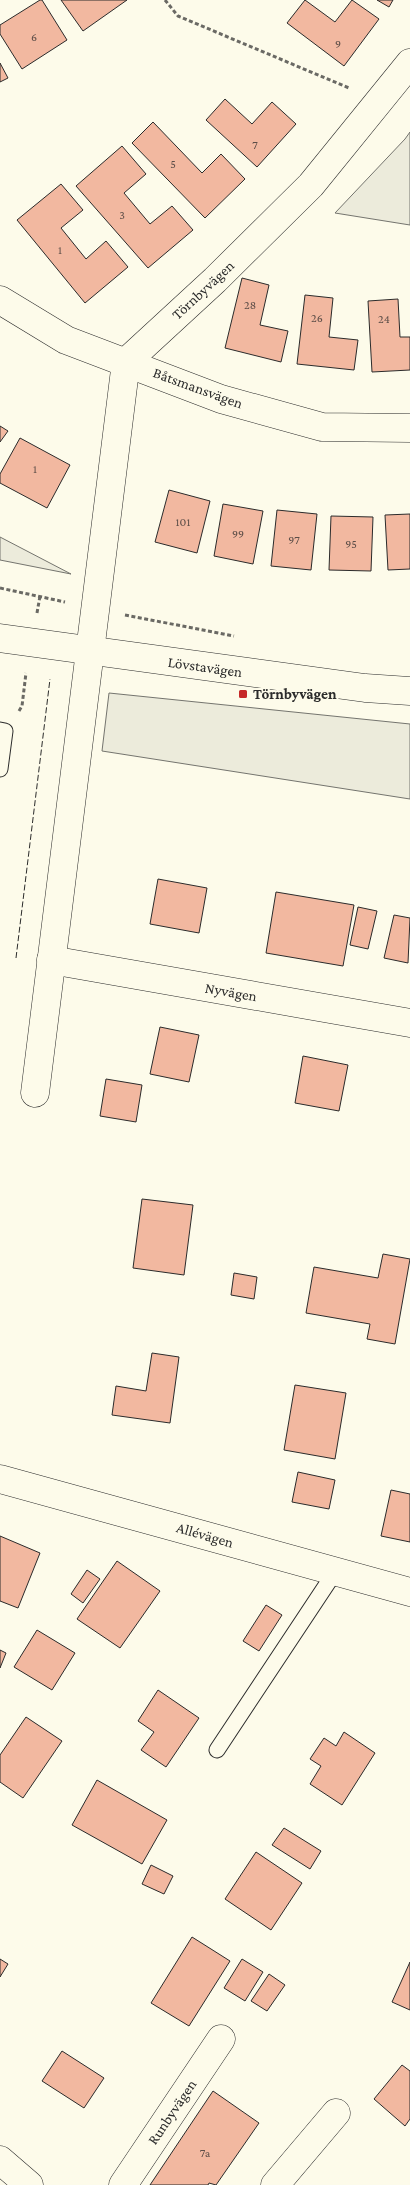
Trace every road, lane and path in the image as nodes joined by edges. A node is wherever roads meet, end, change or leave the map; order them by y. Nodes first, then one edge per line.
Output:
1 (165, 0) edge
2 (410, 63) edge
3 (379, 101) junction
4 (0, 300) edge
5 (126, 362) junction
6 (410, 428) edge
7 (0, 588) edge
8 (96, 609) junction
9 (0, 638) edge
10 (243, 638) dead end
11 (89, 652) junction
12 (410, 691) edge
13 (0, 730) edge
14 (0, 769) edge
15 (51, 960) junction
16 (410, 1023) edge
17 (35, 1093) dead end
18 (0, 1478) edge
19 (335, 1572) junction
20 (410, 1592) edge
21 (217, 1750) dead end
22 (221, 2039) dead end
23 (336, 2113) dead end
24 (0, 2160) edge
25 (29, 2185) edge
26 (122, 2185) edge
27 (275, 2185) edge

1 - 3 path
2 - 3 street, Törnbyvägen
3 - 5 street, Törnbyvägen
4 - 5 street, Båtsmansvägen
5 - 6 street, Båtsmansvägen
5 - 8 street
7 - 8 path
8 - 10 path
8 - 11 street
9 - 11 street, Lövstavägen
11 - 12 street, Lövstavägen
11 - 15 street
13 - 14 lane
15 - 16 street, Nyvägen
15 - 17 street
18 - 19 street, Allévägen
19 - 20 street, Allévägen
19 - 21 lane
22 - 26 street, Runbyvägen
23 - 27 street
24 - 25 street

